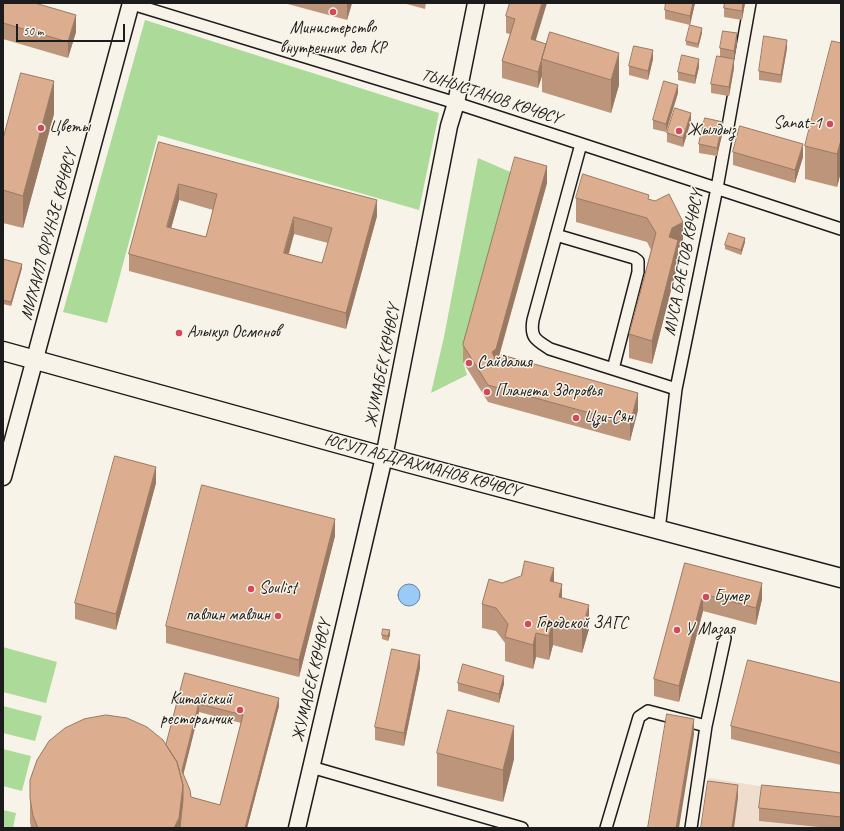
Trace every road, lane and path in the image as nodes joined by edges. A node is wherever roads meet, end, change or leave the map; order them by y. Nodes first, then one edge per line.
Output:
1 (130, 3) edge
2 (476, 3) edge
3 (750, 3) edge
4 (456, 103) junction
5 (581, 144) junction
6 (717, 188) junction
7 (841, 229) edge
8 (556, 235) junction
9 (3, 351) edge
10 (34, 360) junction
11 (613, 369) junction
12 (676, 389) junction
13 (384, 457) junction
14 (3, 477) edge
15 (659, 530) junction
16 (841, 578) edge
17 (725, 638) dead end
18 (706, 726) junction
19 (311, 767) junction
20 (297, 828) edge
21 (522, 828) edge
22 (606, 828) edge
23 (691, 828) edge

1 - 4 street, ТЫНЫСТАНОВ КӨЧӨСҮ
1 - 10 street, МИХАИЛ ФРУНЗЕ КӨЧӨСҮ
2 - 4 street, ЖУМАБЕК КӨЧӨСҮ
3 - 6 street, МУСА БАЕТОВ КӨЧӨСҮ
4 - 5 street, ТЫНЫСТАНОВ КӨЧӨСҮ
4 - 13 street, ЖУМАБЕК КӨЧӨСҮ
5 - 6 street, ТЫНЫСТАНОВ КӨЧӨСҮ
5 - 8 street
6 - 7 street, ТЫНЫСТАНОВ КӨЧӨСҮ
6 - 12 street, МУСА БАЕТОВ КӨЧӨСҮ
8 - 11 street
8 - 11 street
9 - 10 main road, ЮСУП АБДРАХМАНОВ КӨЧӨСҮ
10 - 13 main road, ЮСУП АБДРАХМАНОВ КӨЧӨСҮ
10 - 14 street, МИХАИЛ ФРУНЗЕ КӨЧӨСҮ
11 - 12 street
12 - 15 street, МУСА БАЕТОВ КӨЧӨСҮ
13 - 15 main road, ЮСУП АБДРАХМАНОВ КӨЧӨСҮ
13 - 19 street, ЖУМАБЕК КӨЧӨСҮ
15 - 16 main road, ЮСУП АБДРАХМАНОВ КӨЧӨСҮ
17 - 18 street
18 - 22 street
18 - 23 street
19 - 20 street, ЖУМАБЕК КӨЧӨСҮ
19 - 21 street

